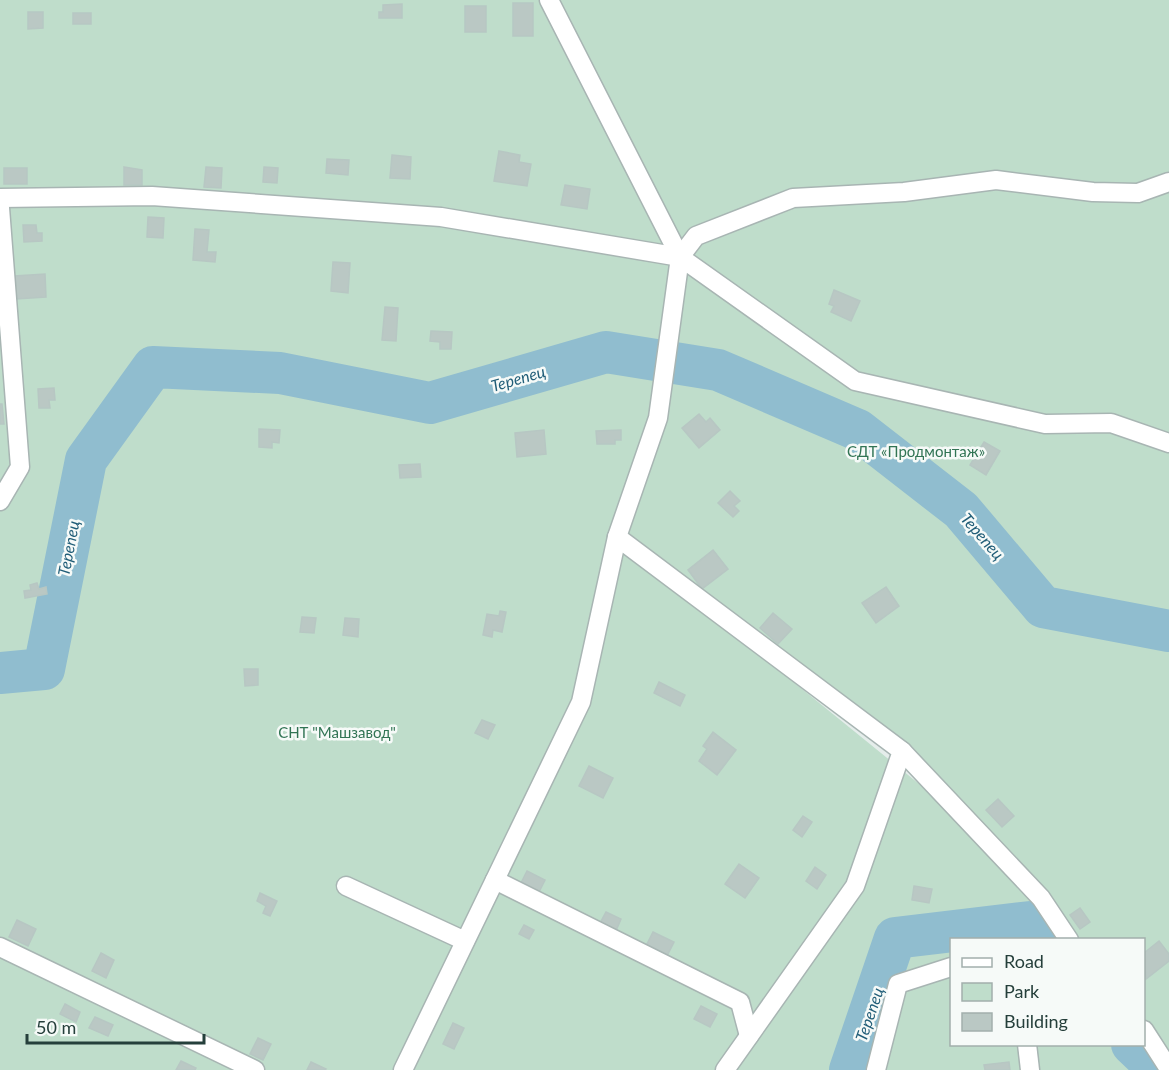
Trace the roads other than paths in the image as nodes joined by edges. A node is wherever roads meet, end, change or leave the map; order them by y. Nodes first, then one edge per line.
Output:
1 (549, 0) edge
2 (1169, 182) edge
3 (0, 198) edge
4 (0, 208) edge
5 (680, 257) junction
6 (1169, 443) edge
7 (0, 501) edge
8 (617, 537) junction
9 (902, 751) junction
10 (495, 880) junction
11 (346, 886) dead end
12 (1068, 938) edge
13 (465, 940) junction
14 (0, 947) edge
15 (950, 967) edge
16 (1145, 1033) edge
17 (749, 1036) junction
18 (1027, 1046) edge
19 (1169, 1069) edge
20 (255, 1070) edge
21 (403, 1070) edge
22 (725, 1070) edge
23 (876, 1070) edge
24 (1030, 1070) edge

1 - 5 lane
2 - 5 lane
3 - 5 lane
4 - 7 lane
5 - 6 lane
5 - 8 lane
8 - 9 lane
8 - 10 lane
9 - 12 lane
9 - 17 lane
10 - 13 lane
10 - 17 lane
11 - 13 lane
13 - 21 lane
14 - 20 lane
15 - 23 lane
16 - 19 lane
17 - 22 lane
18 - 24 lane

